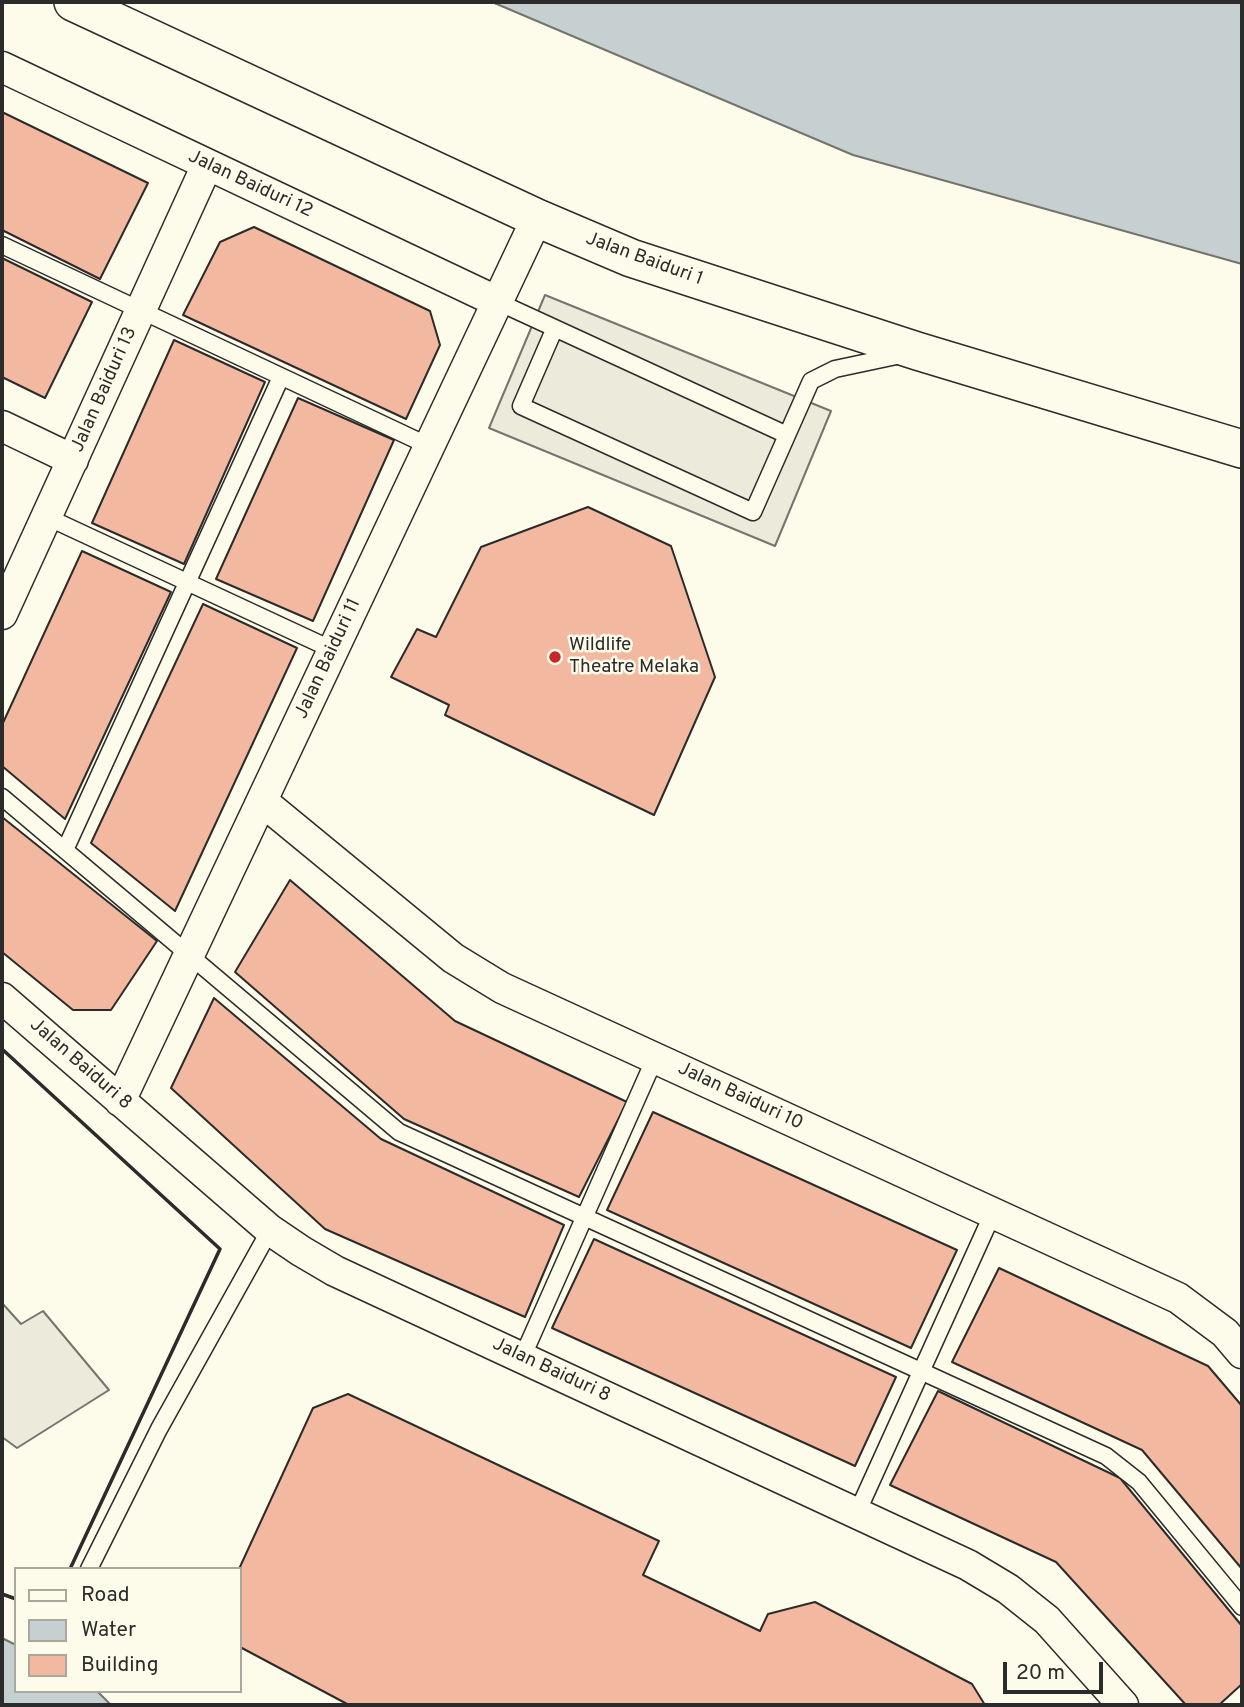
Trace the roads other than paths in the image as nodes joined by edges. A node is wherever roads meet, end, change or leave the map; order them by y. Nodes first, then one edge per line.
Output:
1 (73, 2) edge
2 (2, 67) edge
3 (207, 164) junction
4 (537, 218) junction
5 (2, 245) edge
6 (498, 302) junction
7 (140, 312) junction
8 (554, 330) junction
9 (917, 351) junction
10 (281, 377) junction
11 (2, 426) edge
12 (787, 435) junction
13 (429, 446) junction
14 (1242, 449) edge
15 (74, 460) junction
16 (47, 517) junction
17 (188, 582) junction
18 (2, 614) edge
19 (333, 650) junction
20 (2, 797) edge
21 (262, 801) junction
22 (65, 850) junction
23 (190, 954) junction
24 (2, 998) edge
25 (655, 1058) junction
26 (120, 1101) junction
27 (993, 1213) junction
28 (585, 1217) junction
29 (270, 1230) junction
30 (1242, 1353) edge
31 (522, 1358) junction
32 (921, 1371) junction
33 (857, 1513) junction
34 (90, 1567) edge
35 (1242, 1607) edge
36 (1123, 1705) edge

1 - 4 street, Jalan Baiduri 1
2 - 3 street, Jalan Baiduri 12
3 - 6 street, Jalan Baiduri 12
3 - 7 street, Jalan Baiduri 13
4 - 6 street, Jalan Baiduri 11
4 - 9 street, Jalan Baiduri 1
5 - 7 lane
6 - 8 lane
6 - 13 street, Jalan Baiduri 11
7 - 10 lane
7 - 15 street, Jalan Baiduri 13
8 - 12 lane
8 - 12 lane
9 - 12 lane
9 - 14 street, Jalan Baiduri 1
10 - 13 lane
10 - 17 lane
11 - 15 street
13 - 19 street, Jalan Baiduri 11
15 - 16 street, Jalan Baiduri 13
16 - 17 lane
16 - 18 street, Jalan Baiduri 13
17 - 19 lane
17 - 22 lane
19 - 21 street, Jalan Baiduri 11
20 - 22 lane
21 - 23 street, Jalan Baiduri 11
21 - 25 street, Jalan Baiduri 10
22 - 23 lane
23 - 26 street, Jalan Baiduri 11
23 - 28 lane
24 - 26 street, Jalan Baiduri 8
25 - 27 street, Jalan Baiduri 10
25 - 28 lane
26 - 29 street, Jalan Baiduri 8
27 - 30 street, Jalan Baiduri 10
27 - 32 lane
28 - 31 lane
28 - 32 lane
29 - 31 street, Jalan Baiduri 8
29 - 34 lane
31 - 33 street, Jalan Baiduri 8
32 - 33 lane
32 - 35 lane
33 - 36 street, Jalan Baiduri 8

